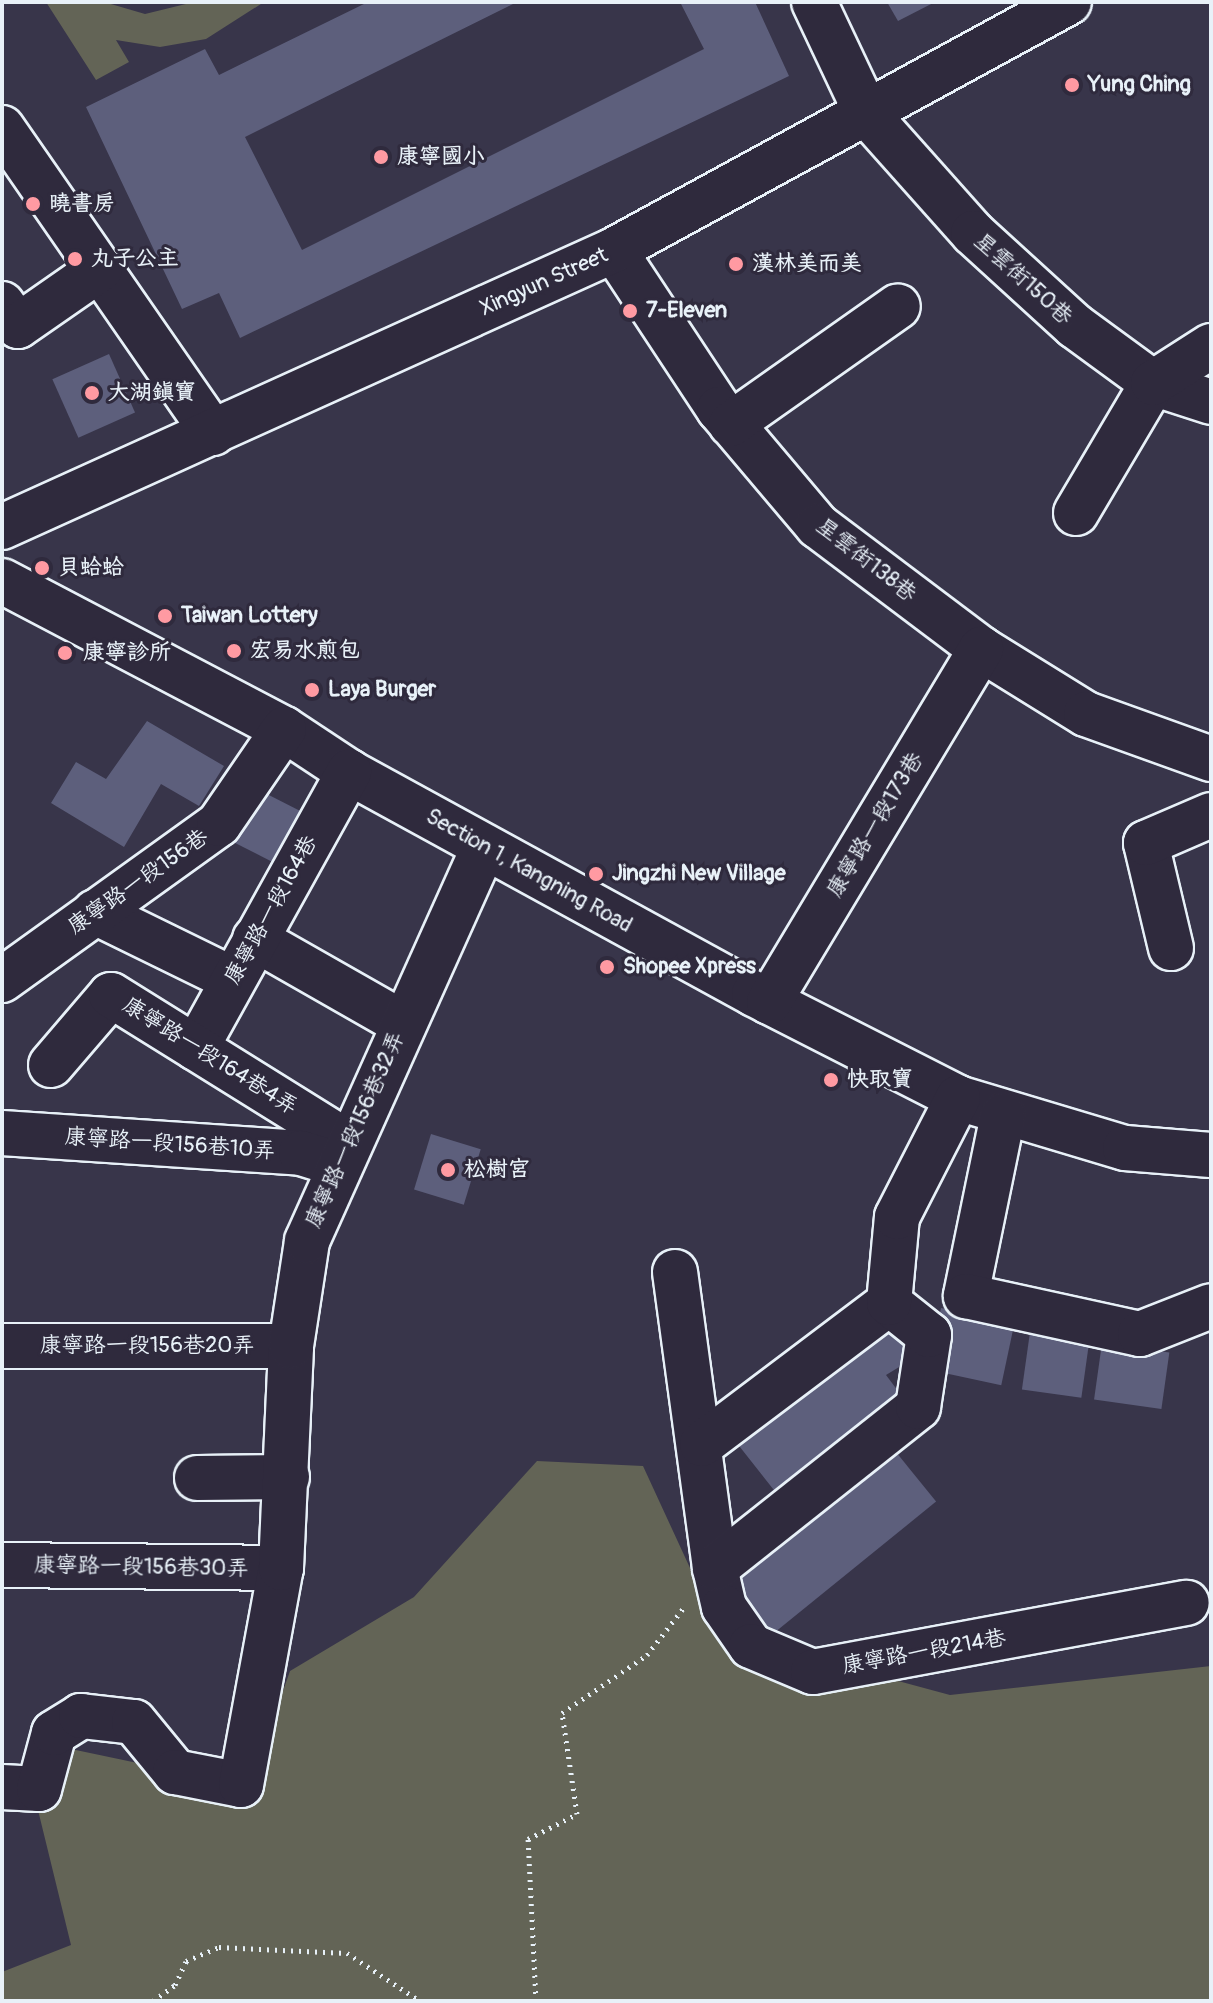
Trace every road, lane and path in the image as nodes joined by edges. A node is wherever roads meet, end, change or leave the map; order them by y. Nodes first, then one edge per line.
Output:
1 (814, 2) edge
2 (1069, 2) edge
3 (867, 114) junction
4 (2, 128) edge
5 (614, 250) junction
6 (100, 269) junction
7 (2, 304) edge
8 (898, 306) dead end
9 (1211, 346) edge
10 (1153, 383) junction
11 (1211, 402) edge
12 (731, 424) junction
13 (213, 433) junction
14 (1076, 513) dead end
15 (2, 527) edge
16 (2, 581) edge
17 (981, 649) junction
18 (284, 729) junction
19 (1211, 759) edge
20 (349, 772) junction
21 (1211, 815) edge
22 (484, 848) junction
23 (95, 912) junction
24 (255, 939) junction
25 (1171, 948) dead end
26 (232, 979) junction
27 (2, 980) edge
28 (769, 1002) junction
29 (402, 1023) junction
30 (196, 1048) junction
31 (51, 1065) dead end
32 (958, 1098) junction
33 (1003, 1115) junction
34 (2, 1133) edge
35 (342, 1153) junction
36 (1211, 1155) edge
37 (675, 1272) dead end
38 (889, 1303) junction
39 (1211, 1306) edge
40 (2, 1346) edge
41 (291, 1346) junction
42 (702, 1444) junction
43 (287, 1477) junction
44 (197, 1478) dead end
45 (2, 1565) edge
46 (281, 1568) junction
47 (715, 1568) junction
48 (1187, 1603) dead end
49 (2, 1787) edge
50 (153, 2001) edge
51 (420, 2001) edge
52 (536, 2001) edge

1 - 3 street, 星雲街150巷
2 - 3 street, Xingyun Street
3 - 5 street, Xingyun Street
3 - 10 street, 星雲街150巷
4 - 6 street
5 - 12 street, 星雲街138巷
5 - 13 street, Xingyun Street
6 - 7 street
6 - 13 street
8 - 12 street
9 - 10 street
10 - 11 street, 星雲街150巷
10 - 14 street
12 - 17 street, 星雲街138巷
13 - 15 street, Xingyun Street
16 - 18 street, Section 1, Kangning Road
17 - 19 street, 星雲街138巷
17 - 28 street, 康寧路一段173巷
18 - 20 street, Section 1, Kangning Road
18 - 23 street, 康寧路一段156巷
20 - 22 street, Section 1, Kangning Road
20 - 24 street, 康寧路一段164巷
21 - 25 street
22 - 28 street, Section 1, Kangning Road
22 - 29 street, 康寧路一段156巷32弄
23 - 26 street
23 - 27 street, 康寧路一段156巷
24 - 26 street, 康寧路一段164巷
24 - 29 street
26 - 30 street, 康寧路一段164巷
28 - 32 street, Section 1, Kangning Road
29 - 35 street, 康寧路一段156巷32弄
30 - 31 street, 康寧路一段164巷4弄
30 - 35 street, 康寧路一段164巷4弄
32 - 33 street, Section 1, Kangning Road
32 - 38 street
33 - 36 street, Section 1, Kangning Road
33 - 39 street
34 - 35 street, 康寧路一段156巷10弄
35 - 41 street, 康寧路一段156巷32弄
37 - 42 street, 康寧路一段214巷
38 - 42 street
38 - 47 street
40 - 41 street, 康寧路一段156巷20弄
41 - 43 street, 康寧路一段156巷32弄
42 - 47 street, 康寧路一段214巷
43 - 44 street
43 - 46 street, 康寧路一段156巷32弄
45 - 46 street, 康寧路一段156巷30弄
46 - 49 street, 康寧路一段156巷32弄
47 - 48 street, 康寧路一段214巷
47 - 52 path
50 - 51 path

